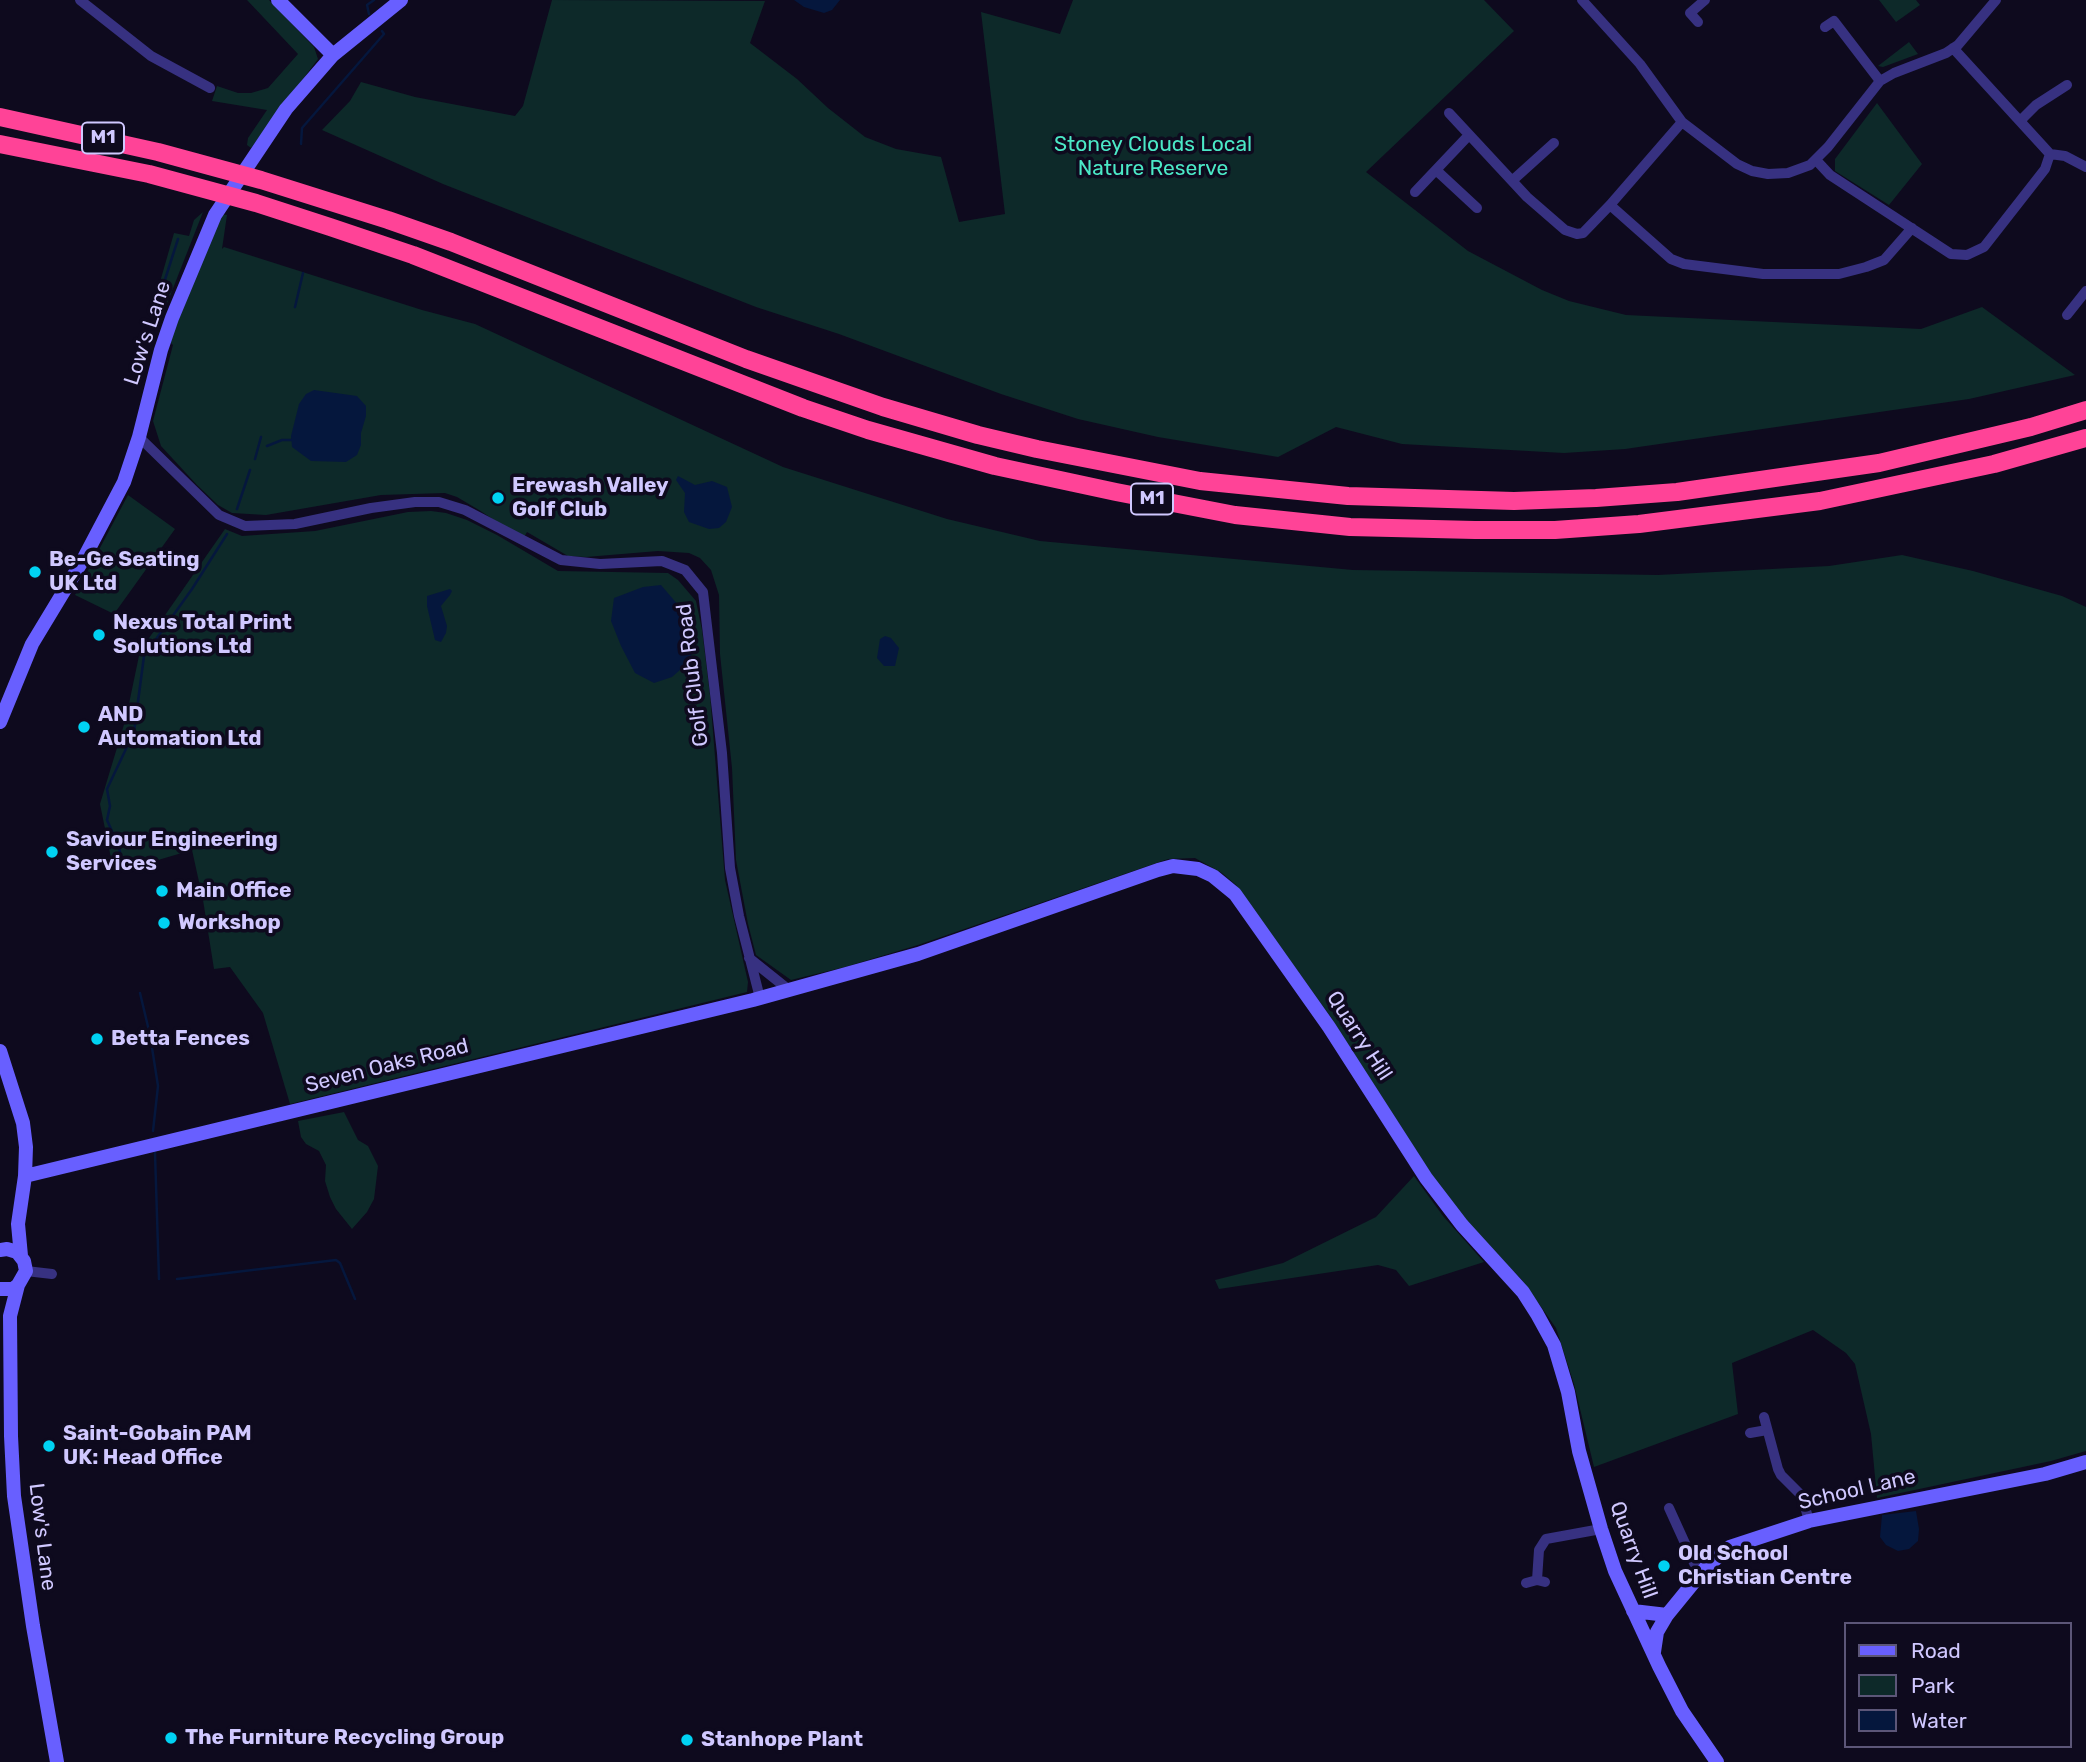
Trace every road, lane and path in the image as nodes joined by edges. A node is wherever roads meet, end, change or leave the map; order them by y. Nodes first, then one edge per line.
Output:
1 (80, 0) edge
2 (278, 0) edge
3 (401, 0) edge
4 (1582, 0) edge
5 (1705, 0) edge
6 (1996, 0) edge
7 (1698, 22) dead end
8 (1825, 27) dead end
9 (1953, 48) junction
10 (333, 55) junction
11 (1880, 81) junction
12 (2067, 85) dead end
13 (210, 88) dead end
14 (1448, 113) dead end
15 (0, 117) edge
16 (2020, 121) junction
17 (1682, 122) junction
18 (1469, 135) junction
19 (0, 144) edge
20 (1554, 144) dead end
21 (2050, 153) junction
22 (1816, 160) junction
23 (2086, 166) edge
24 (1436, 170) junction
25 (1513, 180) junction
26 (1415, 192) dead end
27 (1610, 205) junction
28 (1477, 208) dead end
29 (1912, 228) junction
30 (2086, 291) edge
31 (2067, 315) dead end
32 (2086, 410) edge
33 (139, 438) junction
34 (2086, 438) edge
35 (0, 722) edge
36 (749, 958) junction
37 (789, 990) junction
38 (760, 998) junction
39 (0, 1051) edge
40 (25, 1176) junction
41 (18, 1224) junction
42 (1, 1249) edge
43 (21, 1256) junction
44 (26, 1271) junction
45 (52, 1274) dead end
46 (18, 1285) junction
47 (0, 1290) edge
48 (10, 1315) junction
49 (1764, 1417) dead end
50 (1767, 1430) junction
51 (1750, 1433) dead end
52 (2086, 1462) edge
53 (1669, 1508) dead end
54 (1809, 1521) junction
55 (1601, 1530) junction
56 (1699, 1574) junction
57 (1536, 1582) dead end
58 (1633, 1611) junction
59 (1667, 1615) junction
60 (1654, 1652) junction
61 (57, 1762) edge
62 (1717, 1762) edge

1 - 13 street
2 - 10 street
3 - 10 street, Low's Lane
4 - 17 street
5 - 7 street
6 - 9 street
8 - 11 street
9 - 11 street
9 - 16 street
10 - 33 street, Low's Lane
11 - 22 street
12 - 16 street
14 - 18 street
15 - 32 highway, M1
16 - 21 street
17 - 22 street
17 - 27 street
18 - 24 street
18 - 25 street
19 - 34 highway, M1
20 - 25 street
21 - 23 street
21 - 29 street
22 - 29 street
24 - 26 street
24 - 28 street
25 - 27 street
27 - 29 street
30 - 31 street
33 - 35 street, Low's Lane
33 - 36 street, Golf Club Road
36 - 37 street
36 - 38 street, Golf Club Road
37 - 38 street, Quarry Hill
37 - 55 street, Quarry Hill
38 - 40 street, Seven Oaks Road
39 - 40 street
40 - 41 street
41 - 42 street
41 - 43 street
42 - 43 street
43 - 44 street
44 - 45 street
44 - 46 street, Low's Lane
46 - 47 street, Low's Lane
46 - 48 street, Low's Lane
47 - 48 street, Low's Lane
48 - 61 street, Low's Lane
49 - 50 street
50 - 51 street
50 - 54 street
52 - 54 street, School Lane
53 - 56 street
54 - 56 street, School Lane
55 - 57 street
55 - 58 street, Quarry Hill
56 - 59 street, School Lane
58 - 59 street
58 - 60 street, Quarry Hill
59 - 60 street, School Lane
60 - 62 street, Quarry Hill

